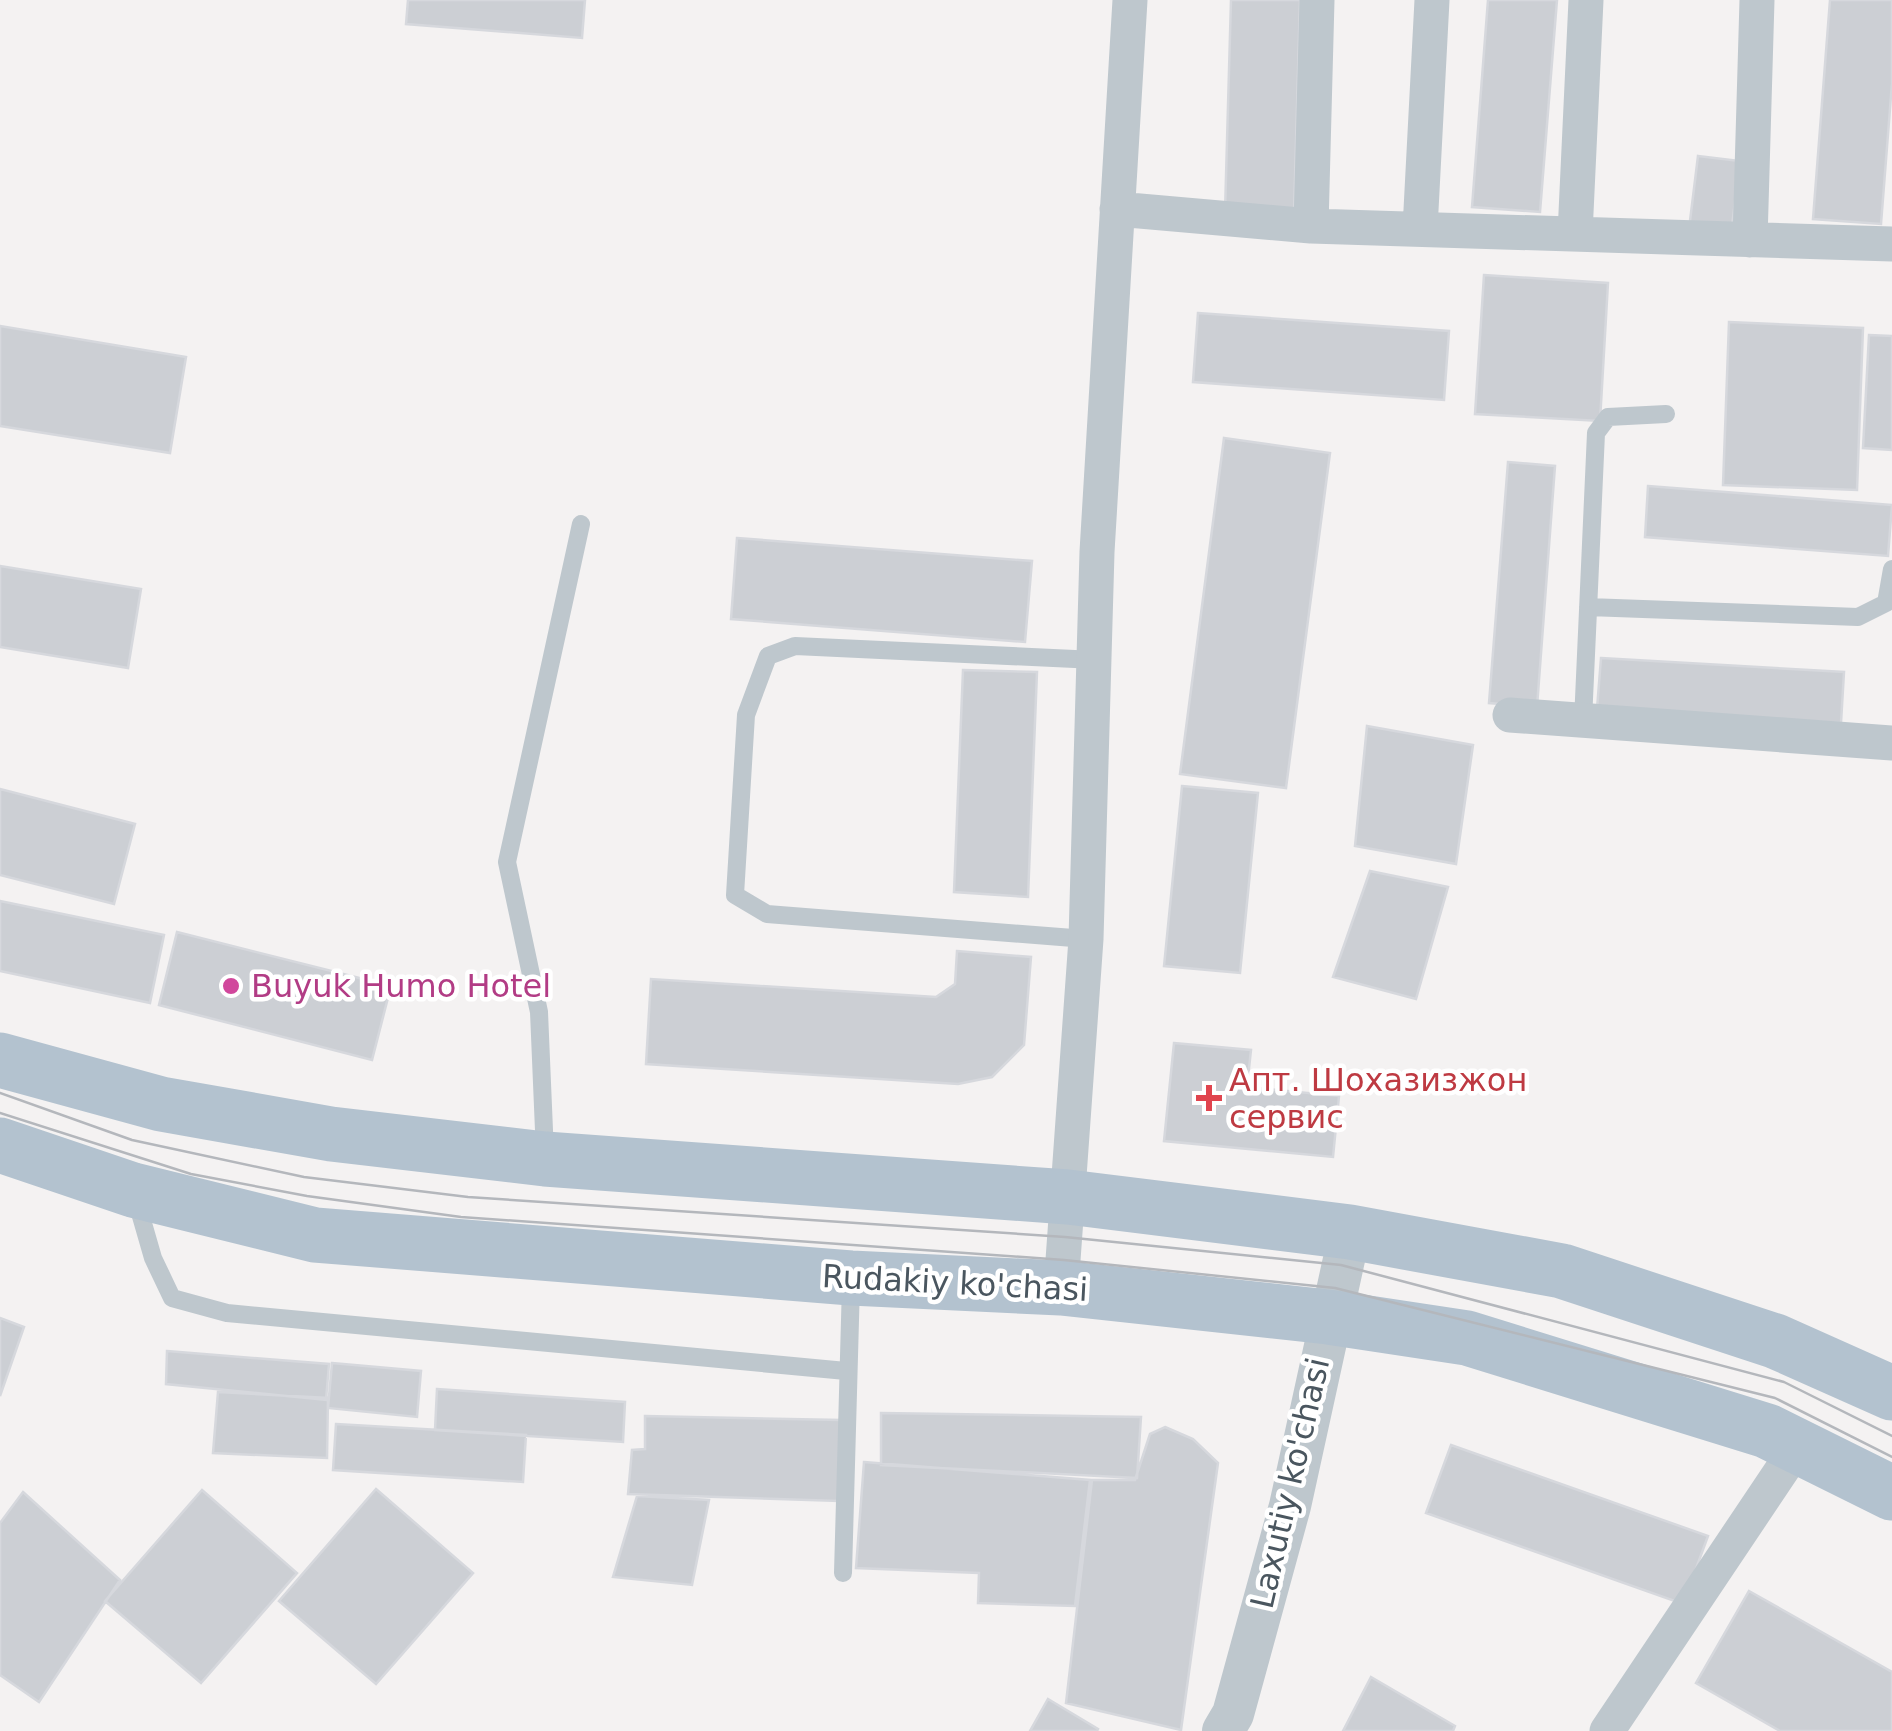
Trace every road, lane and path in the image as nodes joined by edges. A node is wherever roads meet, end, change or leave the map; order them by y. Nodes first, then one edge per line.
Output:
1 (1130, 0) edge
2 (1317, 0) edge
3 (1432, 0) edge
4 (1586, 0) edge
5 (1758, 0) edge
6 (1116, 210) junction
7 (1311, 226) junction
8 (1420, 230) junction
9 (1575, 234) junction
10 (1750, 240) junction
11 (1892, 244) edge
12 (1666, 414) dead end
13 (582, 524) dead end
14 (1892, 569) edge
15 (1588, 607) junction
16 (1097, 660) junction
17 (1510, 715) dead end
18 (1584, 720) junction
19 (1892, 743) edge
20 (1086, 939) junction
21 (0, 1060) edge
22 (0, 1146) edge
23 (545, 1159) junction
24 (133, 1190) junction
25 (1068, 1198) junction
26 (1350, 1232) junction
27 (851, 1278) junction
28 (1062, 1288) junction
29 (1328, 1317) junction
30 (846, 1370) junction
31 (1892, 1393) edge
32 (1798, 1446) junction
33 (1892, 1493) edge
34 (842, 1572) dead end
35 (1223, 1731) edge
36 (1606, 1731) edge

1 - 6 street
2 - 7 street
3 - 8 street
4 - 9 street
5 - 10 street
6 - 7 street
6 - 16 street
7 - 8 street
8 - 9 street
9 - 10 street
10 - 11 street
12 - 15 lane
13 - 23 lane
14 - 15 lane
15 - 18 lane
16 - 20 street
16 - 20 lane
17 - 18 street
18 - 19 street
20 - 25 street
21 - 23 main road
22 - 24 main road, Rudakiy ko'chasi
23 - 25 main road
24 - 27 main road, Rudakiy ko'chasi
24 - 30 lane
25 - 26 main road
25 - 28 street
26 - 29 street, Laxutiy ko'chasi
26 - 31 main road
27 - 28 main road, Rudakiy ko'chasi
27 - 30 lane
28 - 29 main road, Rudakiy ko'chasi
29 - 32 main road, Rudakiy ko'chasi
29 - 35 street, Laxutiy ko'chasi
30 - 34 lane
32 - 33 main road, Rudakiy ko'chasi
32 - 36 street

